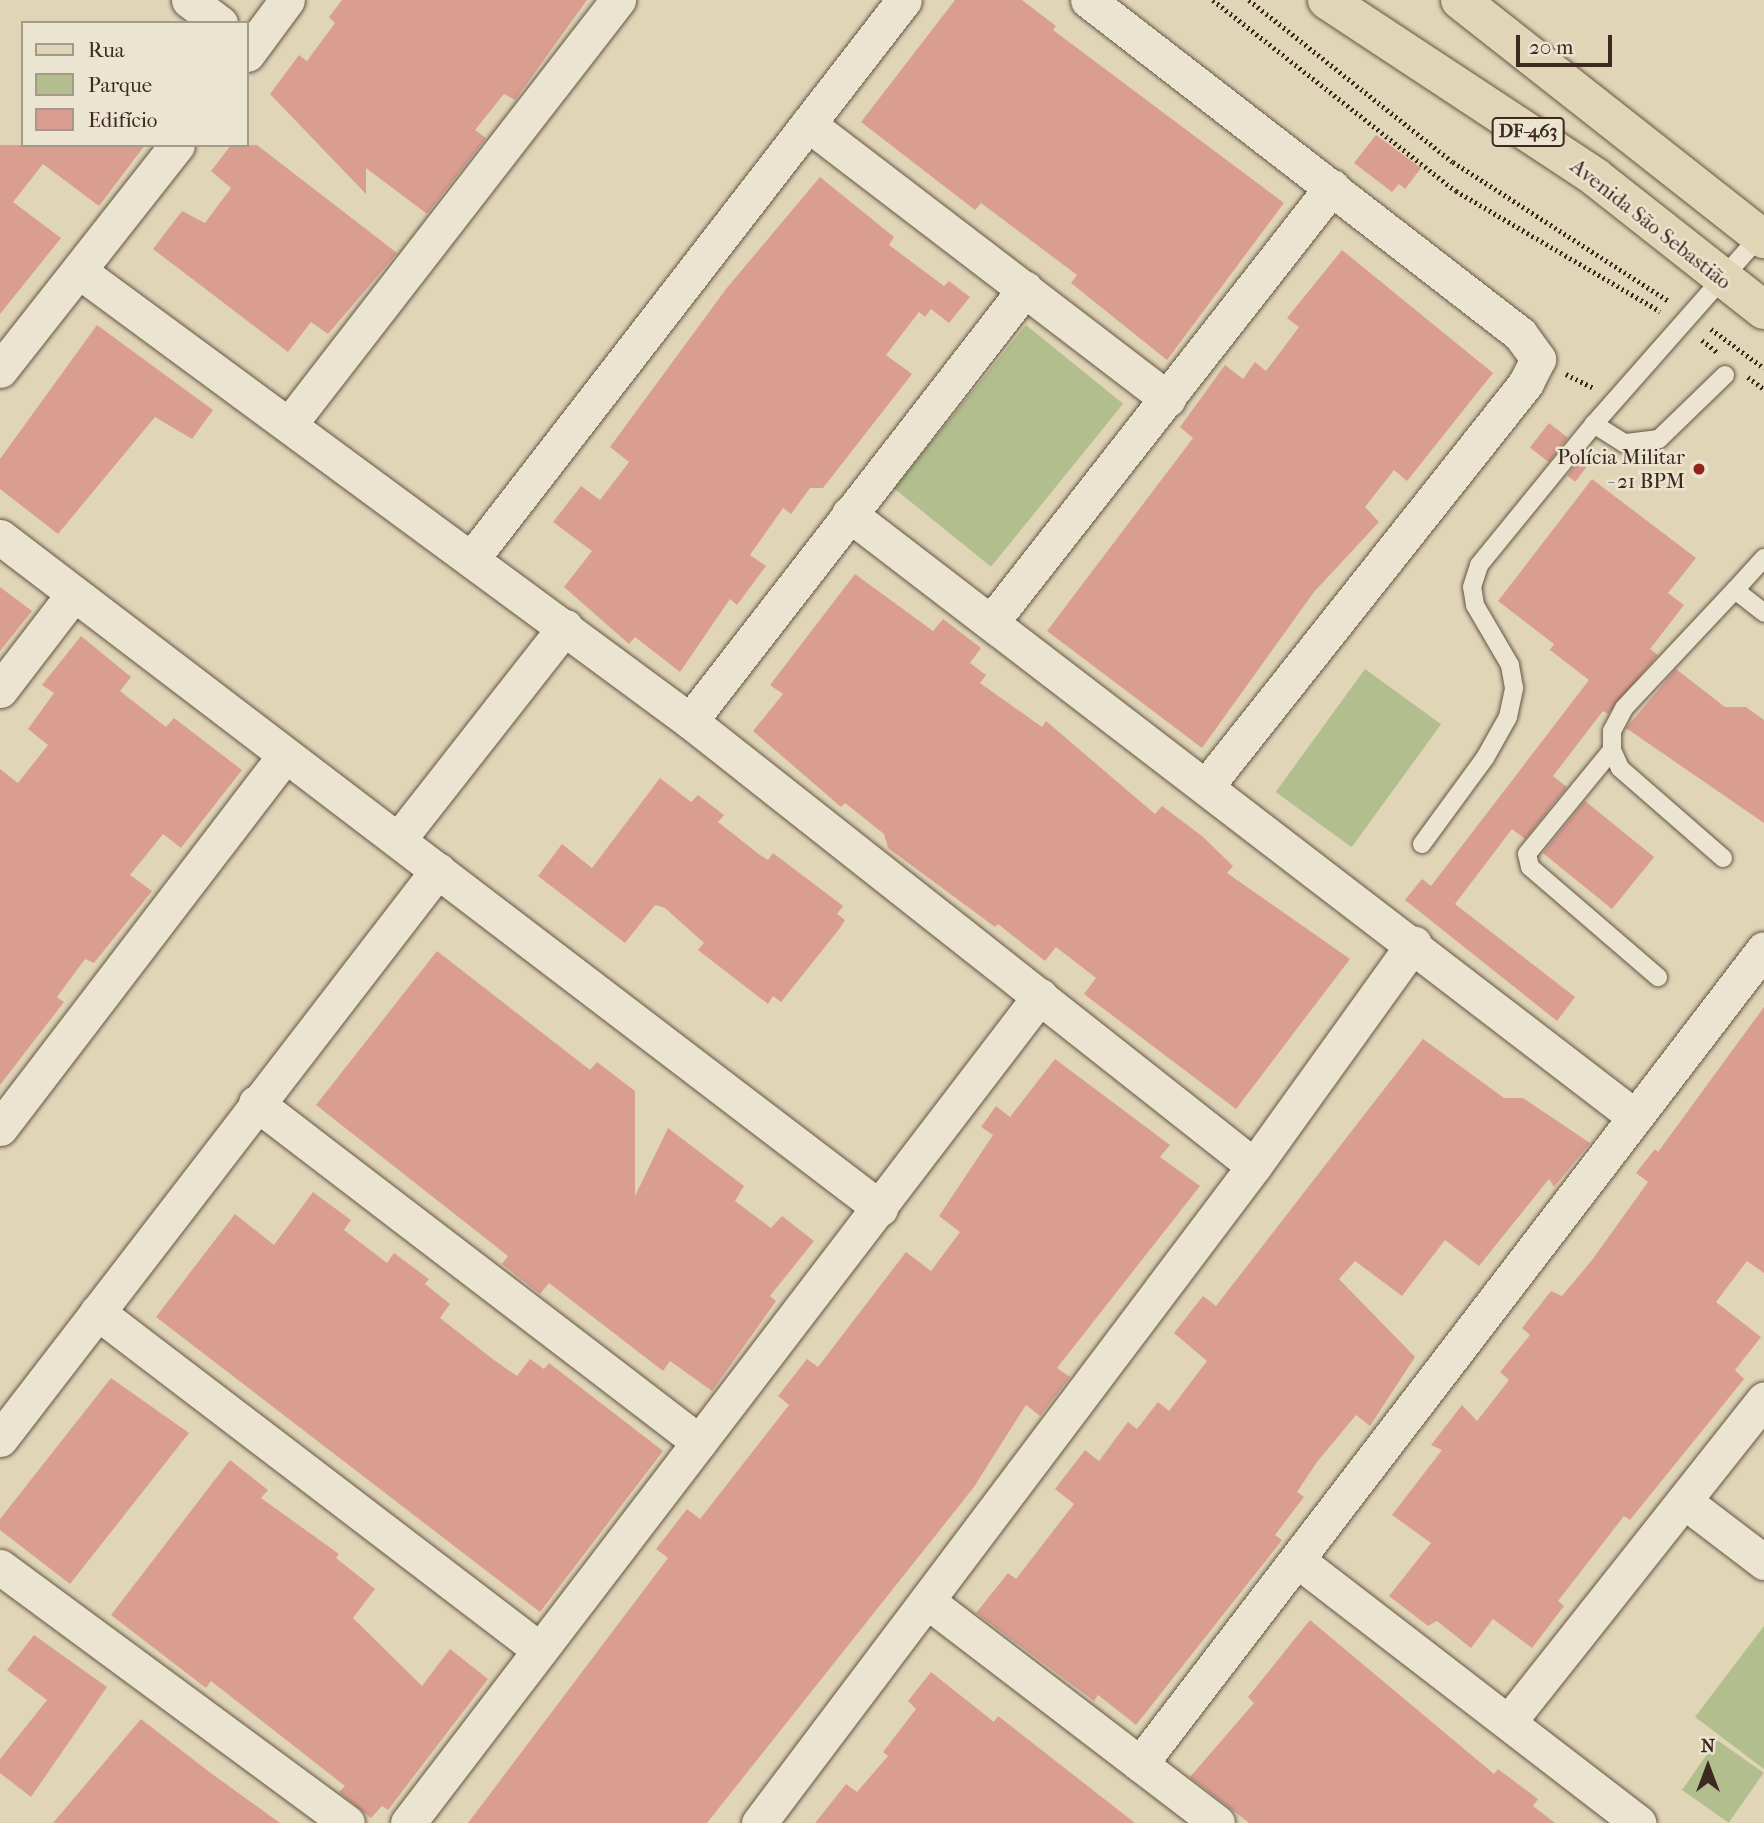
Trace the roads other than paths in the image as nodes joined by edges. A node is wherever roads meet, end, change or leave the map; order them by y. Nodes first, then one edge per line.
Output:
1 (189, 0) edge
2 (287, 0) edge
3 (618, 0) edge
4 (904, 0) edge
5 (1088, 0) edge
6 (1460, 0) edge
7 (1341, 3) edge
8 (217, 21) edge
9 (249, 48) edge
10 (808, 124) junction
11 (175, 147) edge
12 (1332, 187) junction
13 (1762, 237) edge
14 (79, 271) junction
15 (1719, 278) junction
16 (1025, 289) junction
17 (1764, 310) edge
18 (1731, 368) road end
19 (0, 370) edge
20 (1168, 399) junction
21 (291, 422) junction
22 (1594, 424) junction
23 (849, 514) junction
24 (0, 537) edge
25 (473, 557) junction
26 (1764, 558) edge
27 (1735, 590) junction
28 (72, 596) junction
29 (1764, 613) edge
30 (992, 620) junction
31 (565, 627) junction
32 (0, 690) edge
33 (690, 721) junction
34 (1612, 750) junction
35 (283, 758) junction
36 (1208, 785) junction
37 (398, 840) junction
38 (1422, 844) dead end
39 (1723, 858) dead end
40 (438, 870) junction
41 (1414, 943) junction
42 (1764, 949) edge
43 (1658, 977) dead end
44 (1040, 996) junction
45 (257, 1103) junction
46 (1635, 1117) junction
47 (0, 1128) edge
48 (1254, 1166) junction
49 (880, 1208) junction
50 (97, 1311) junction
51 (1764, 1400) edge
52 (0, 1439) edge
53 (699, 1442) junction
54 (1684, 1501) junction
55 (1297, 1560) junction
56 (1764, 1562) edge
57 (5, 1581) edge
58 (927, 1601) junction
59 (540, 1650) junction
60 (1510, 1720) junction
61 (1140, 1764) junction
62 (347, 1823) edge
63 (408, 1823) edge
64 (759, 1823) edge
65 (1217, 1823) edge
66 (1639, 1823) edge

1 - 8 street
2 - 9 street
3 - 21 street
4 - 10 street
5 - 12 street
6 - 13 main road, DF-463
7 - 15 main road, Avenida São Sebastião / DF-463
10 - 16 street
10 - 25 street
11 - 14 street
12 - 20 street
12 - 36 street
13 - 15 lane
14 - 19 street
14 - 21 street
15 - 17 main road, Avenida São Sebastião / DF-463
15 - 22 lane
16 - 20 street
16 - 23 street
18 - 22 lane
20 - 30 street
21 - 25 street
22 - 38 lane
23 - 30 street
23 - 33 street
24 - 28 street
25 - 31 street
26 - 27 lane
27 - 29 lane
27 - 34 lane
28 - 32 street
28 - 35 street
30 - 36 street
31 - 33 street
31 - 37 street
33 - 44 street
34 - 39 lane
34 - 43 lane
35 - 37 street
35 - 47 street
36 - 41 street
37 - 40 street
40 - 45 street
40 - 49 street
41 - 46 street
41 - 48 street
42 - 46 street
44 - 48 street
44 - 49 street
45 - 50 street
45 - 53 street
46 - 55 street
48 - 58 street
49 - 53 street
50 - 52 street
50 - 59 street
51 - 54 street
53 - 59 street
54 - 56 street
54 - 60 street
55 - 60 street
55 - 61 street
57 - 62 street
58 - 61 street
58 - 64 street
59 - 63 street
60 - 66 street
61 - 65 street

